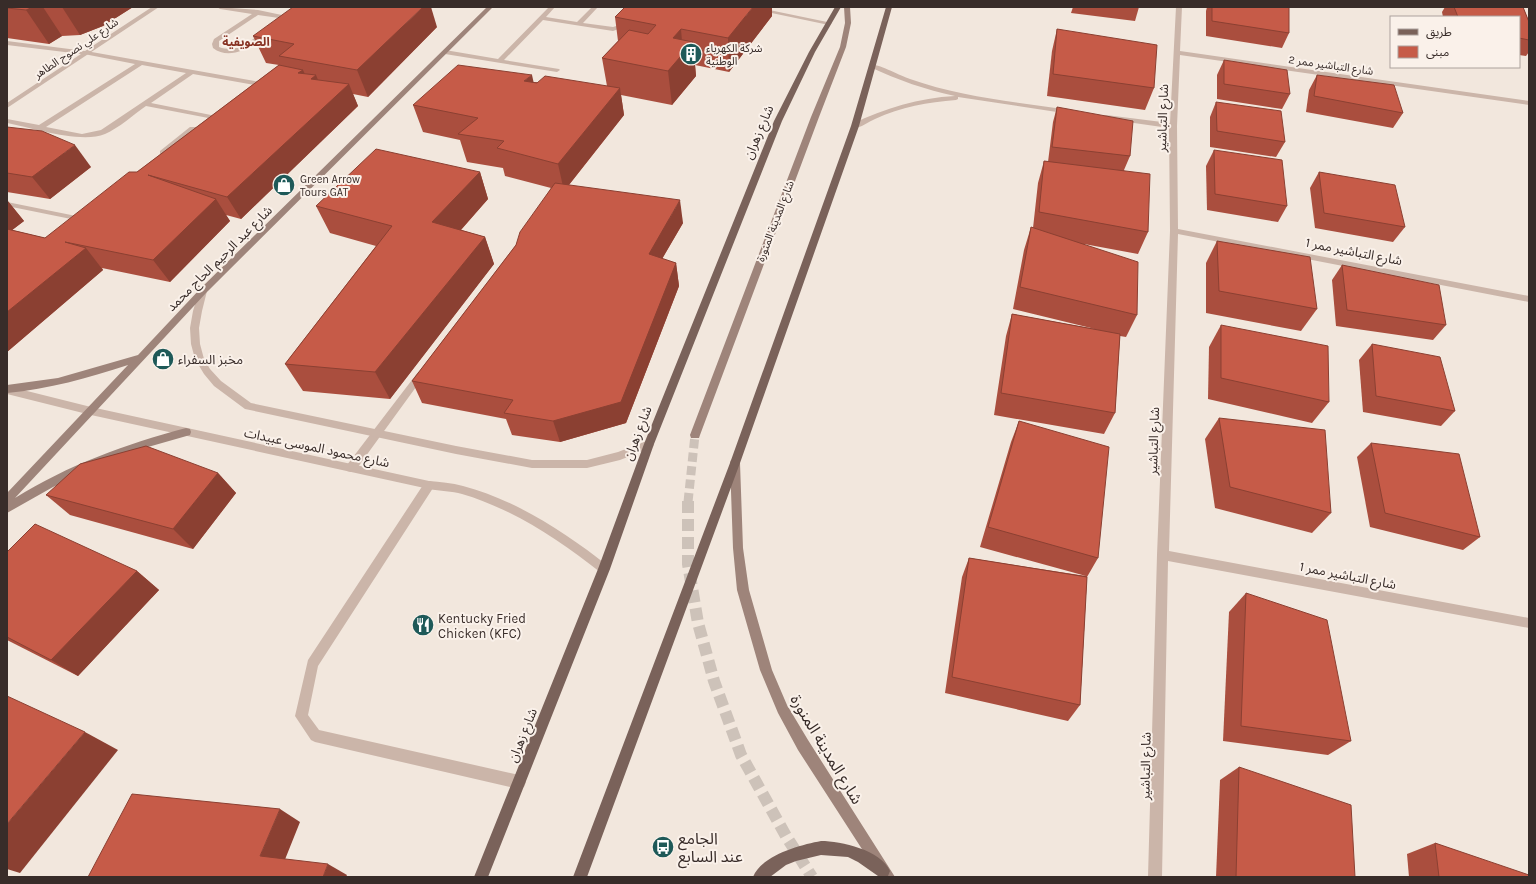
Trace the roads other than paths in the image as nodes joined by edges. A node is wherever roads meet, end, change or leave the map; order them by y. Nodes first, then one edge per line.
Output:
1 (156, 7) edge
2 (220, 7) edge
3 (490, 7) edge
4 (552, 7) edge
5 (595, 7) edge
6 (645, 7) edge
7 (746, 7) edge
8 (838, 7) edge
9 (847, 7) edge
10 (889, 7) edge
11 (1179, 7) edge
12 (258, 12) junction
13 (292, 17) junction
14 (299, 18) edge
15 (541, 18) junction
16 (285, 22) edge
17 (829, 23) junction
18 (578, 24) junction
19 (272, 30) edge
20 (7, 43) edge
21 (445, 52) junction
22 (86, 53) junction
23 (1177, 53) junction
24 (499, 61) junction
25 (140, 63) junction
26 (872, 66) junction
27 (557, 70) dead end
28 (192, 72) junction
29 (260, 84) edge
30 (974, 98) junction
31 (1529, 103) edge
32 (145, 104) junction
33 (7, 106) edge
34 (1081, 113) edge
35 (1096, 115) edge
36 (225, 119) edge
37 (7, 121) edge
38 (855, 126) junction
39 (1173, 126) junction
40 (41, 127) junction
41 (193, 129) edge
42 (156, 159) edge
43 (7, 204) edge
44 (82, 219) edge
45 (1174, 230) junction
46 (203, 291) junction
47 (1529, 299) edge
48 (142, 356) junction
49 (429, 363) edge
50 (7, 389) edge
51 (91, 411) junction
52 (186, 432) junction
53 (377, 432) junction
54 (696, 435) tunnel mouth
55 (648, 444) junction
56 (734, 463) junction
57 (351, 468) junction
58 (429, 485) junction
59 (7, 500) edge
60 (7, 509) edge
61 (1162, 555) junction
62 (604, 569) junction
63 (1529, 622) edge
64 (519, 782) junction
65 (886, 874) edge
66 (481, 877) edge
67 (580, 877) edge
68 (760, 877) edge
69 (1155, 877) edge

1 - 22 street, شارع علي نصوح الطاهر
2 - 12 street
3 - 21 street, شارع عبد الرحيم الحاج محمد
4 - 15 street
5 - 18 street
6 - 18 street
7 - 17 street
8 - 17 main road, شارع زهران
9 - 54 street, شارع المدينة المنورة
10 - 26 main road
11 - 23 street, شارع التباشير
12 - 13 street
12 - 19 street
13 - 14 street
13 - 16 street
15 - 18 street
15 - 24 street
17 - 55 main road, شارع زهران
20 - 22 street
21 - 24 street
21 - 46 street, شارع عبد الرحيم الحاج محمد
22 - 25 street
22 - 33 street, شارع علي نصوح الطاهر
23 - 31 street, شارع التباشير ممر 2
23 - 39 street, شارع التباشير
24 - 27 street
25 - 28 street
25 - 40 street
26 - 30 street
26 - 38 main road
28 - 29 street
28 - 32 street
30 - 34 street
30 - 38 street
32 - 36 street
32 - 40 street
35 - 39 street
37 - 40 street
38 - 56 main road
39 - 45 street, شارع التباشير
41 - 42 street
43 - 44 street
45 - 47 street, شارع التباشير ممر 1
45 - 61 street, شارع التباشير
46 - 48 street, شارع عبد الرحيم الحاج محمد
46 - 53 street, شارع محمود الموسى عبيدات
48 - 50 street
48 - 51 street, شارع عبد الرحيم الحاج محمد
49 - 53 street
50 - 51 street, شارع محمود الموسى عبيدات
51 - 52 street, شارع محمود الموسى عبيدات
51 - 59 street, شارع عبد الرحيم الحاج محمد
52 - 57 street, شارع محمود الموسى عبيدات
52 - 60 street
53 - 55 street, شارع محمود الموسى عبيدات
53 - 57 street
55 - 62 main road, شارع زهران
56 - 65 street, شارع المدينة المنورة
56 - 67 main road
57 - 58 street, شارع محمود الموسى عبيدات
58 - 62 street, شارع محمود الموسى عبيدات
58 - 64 street
61 - 63 street, شارع التباشير ممر 1
61 - 69 street, شارع التباشير
62 - 64 main road, شارع زهران
64 - 66 main road, شارع زهران
65 - 68 main road

